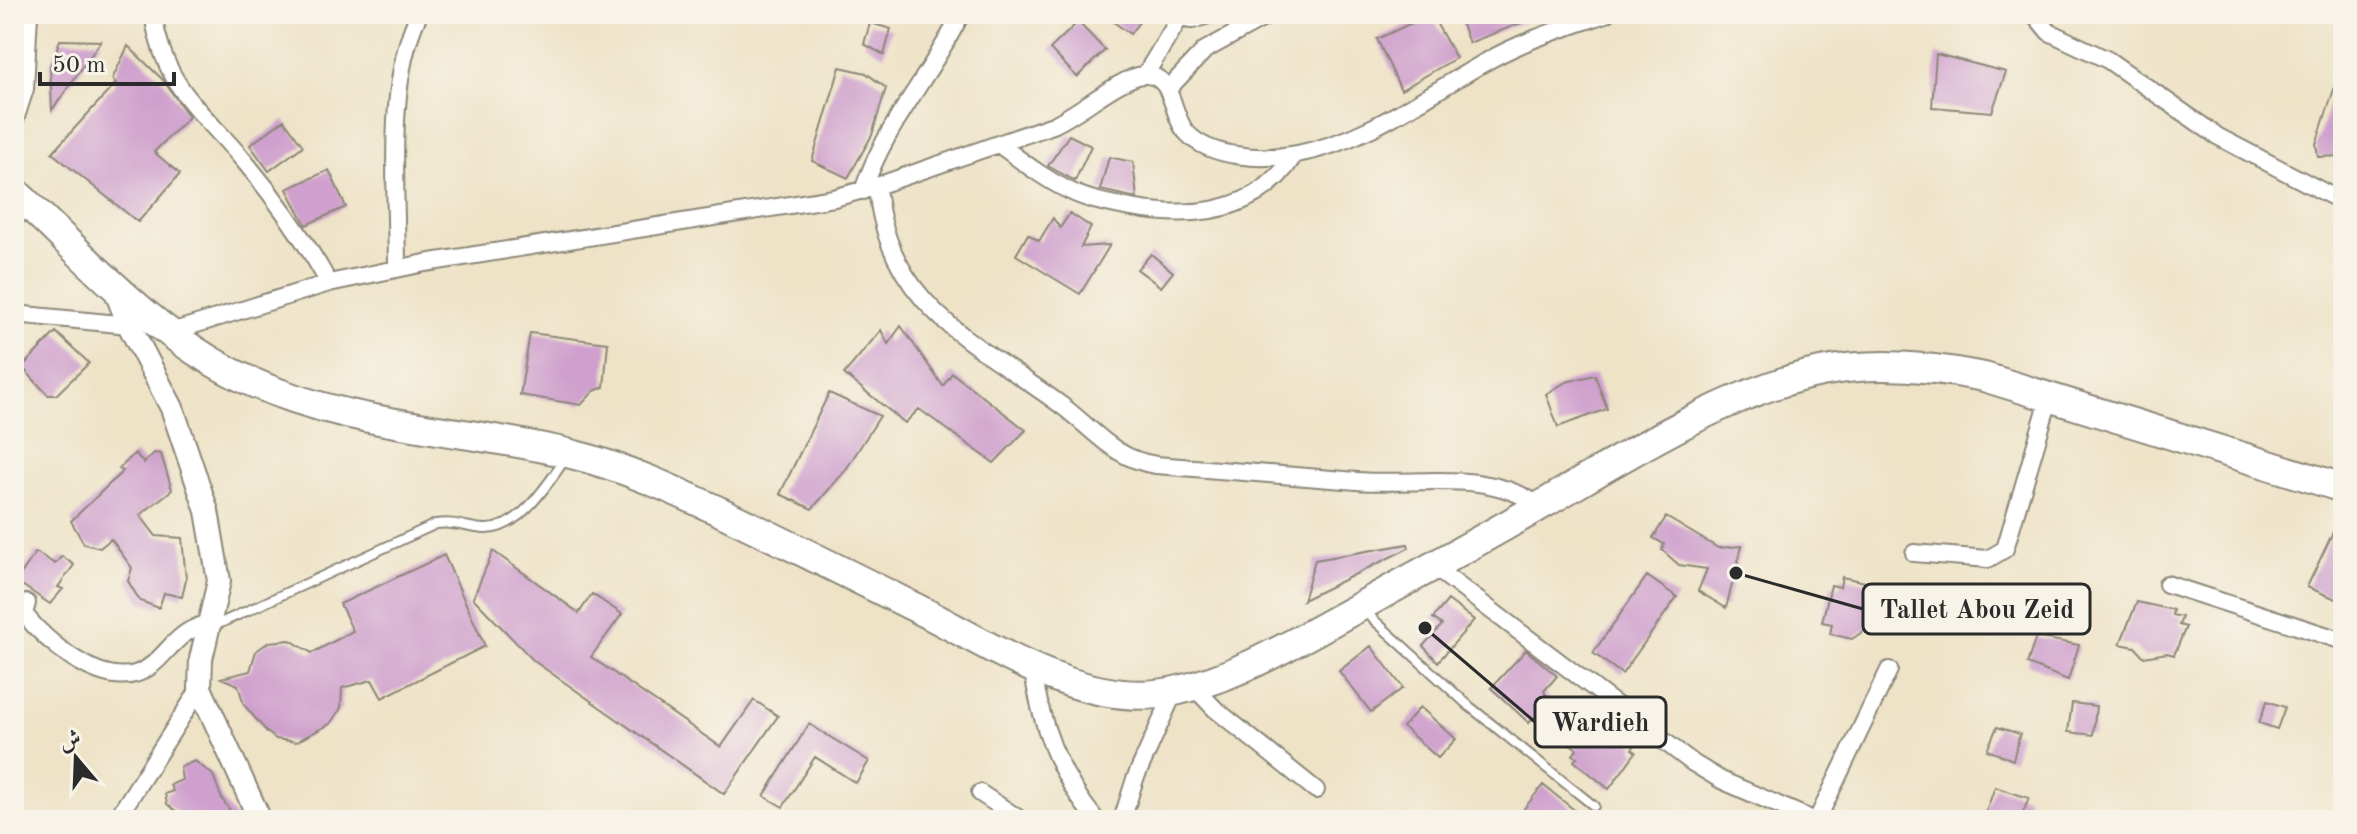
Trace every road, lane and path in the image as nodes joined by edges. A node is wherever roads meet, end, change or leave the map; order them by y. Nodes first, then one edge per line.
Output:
1 (29, 14) edge
2 (153, 14) edge
3 (419, 14) edge
4 (961, 14) edge
5 (1212, 14) edge
6 (1271, 14) edge
7 (1606, 14) edge
8 (2034, 14) edge
9 (1180, 16) edge
10 (1145, 75) junction
11 (1169, 88) junction
12 (14, 123) edge
13 (1000, 145) junction
14 (1294, 155) junction
15 (870, 189) junction
16 (14, 191) edge
17 (2343, 202) edge
18 (397, 269) junction
19 (329, 283) junction
20 (114, 285) junction
21 (14, 314) edge
22 (129, 325) junction
23 (171, 332) junction
24 (2050, 396) junction
25 (569, 454) junction
26 (2343, 488) edge
27 (1540, 506) junction
28 (1914, 553) dead end
29 (1434, 567) junction
30 (2167, 584) dead end
31 (27, 603) dead end
32 (1359, 607) junction
33 (211, 625) junction
34 (2343, 641) edge
35 (1032, 665) junction
36 (1889, 670) dead end
37 (200, 688) junction
38 (1183, 688) junction
39 (1316, 790) dead end
40 (980, 793) dead end
41 (1594, 806) dead end
42 (116, 820) edge
43 (260, 820) edge
44 (1021, 820) edge
45 (1096, 820) edge
46 (1122, 820) edge
47 (1815, 820) edge

1 - 12 street
2 - 19 street
3 - 18 street
4 - 15 street
5 - 9 street
6 - 11 street
7 - 14 street
8 - 17 street
9 - 10 street
10 - 11 street
10 - 13 street
11 - 14 street
13 - 14 street
13 - 15 street
15 - 18 street
15 - 27 street
16 - 20 highway
18 - 19 street
19 - 23 street
20 - 22 street
20 - 23 highway
21 - 22 street
22 - 33 street
23 - 25 highway
24 - 26 highway
24 - 27 highway
24 - 28 street
25 - 33 lane
25 - 35 highway
27 - 29 highway
29 - 32 highway
29 - 47 street
30 - 34 street
31 - 33 street
32 - 38 highway
32 - 41 lane
33 - 37 street
35 - 38 highway
35 - 45 street
36 - 47 street
37 - 42 street
37 - 43 street
38 - 39 street
38 - 46 street
40 - 44 street

